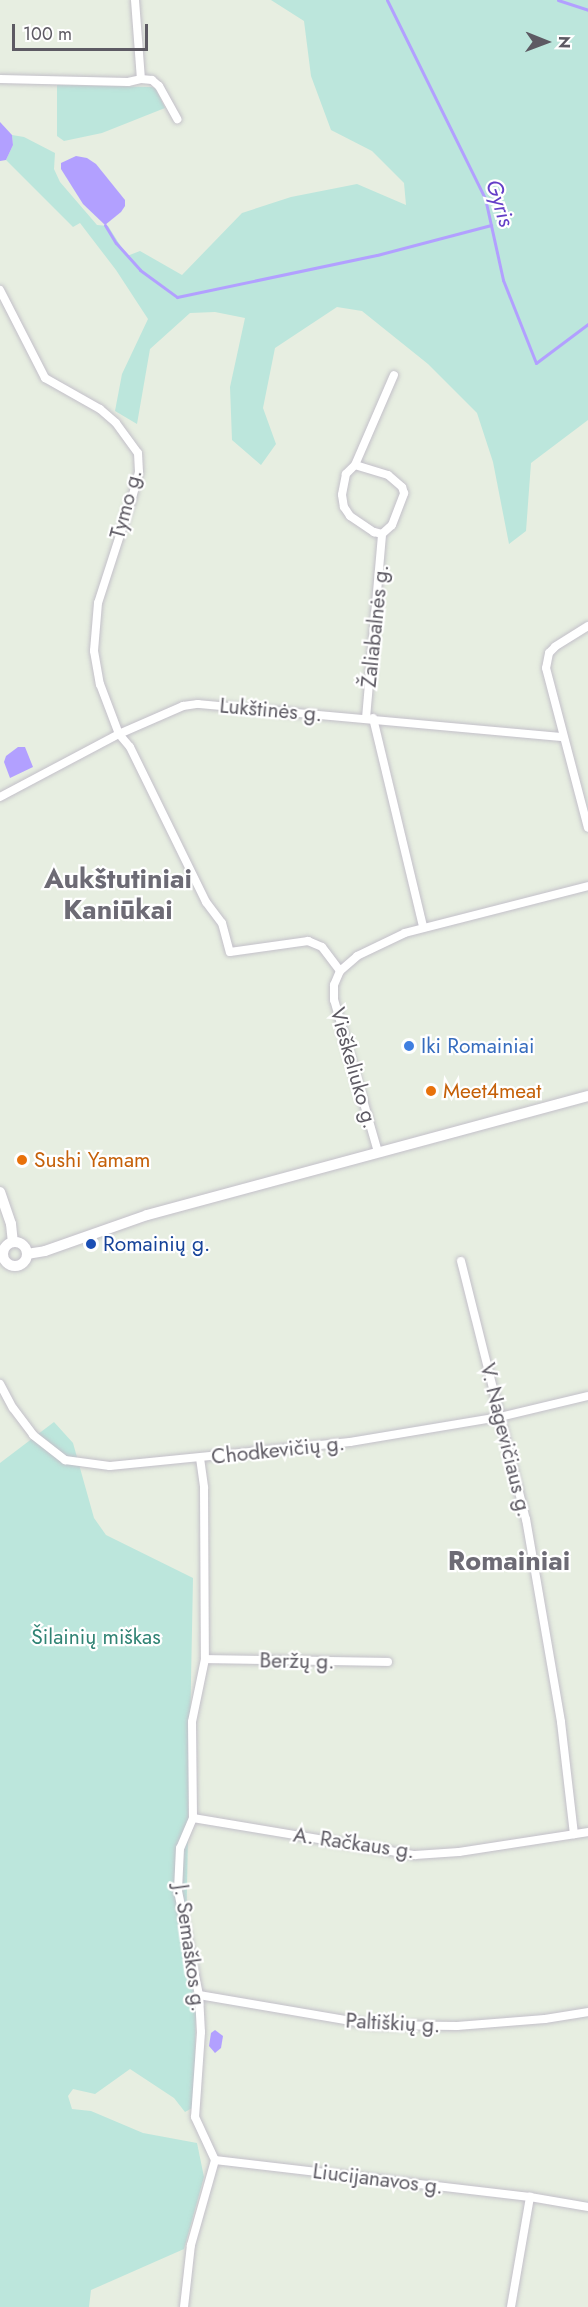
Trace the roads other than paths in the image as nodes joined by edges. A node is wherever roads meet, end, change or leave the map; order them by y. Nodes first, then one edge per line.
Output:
1 (135, 0) edge
2 (0, 79) edge
3 (141, 79) junction
4 (177, 119) dead end
5 (0, 290) edge
6 (394, 375) dead end
7 (355, 465) junction
8 (382, 534) junction
9 (588, 626) edge
10 (370, 718) junction
11 (119, 734) junction
12 (563, 737) junction
13 (0, 797) edge
14 (588, 828) edge
15 (588, 886) edge
16 (423, 927) junction
17 (340, 971) junction
18 (588, 1096) edge
19 (378, 1152) junction
20 (0, 1192) edge
21 (13, 1242) junction
22 (27, 1254) junction
23 (461, 1261) dead end
24 (3, 1265) edge
25 (0, 1384) edge
26 (588, 1396) edge
27 (500, 1417) junction
28 (200, 1458) junction
29 (205, 1659) junction
30 (388, 1662) dead end
31 (193, 1818) junction
32 (588, 1832) edge
33 (574, 1834) junction
34 (199, 1995) junction
35 (588, 2012) edge
36 (215, 2160) junction
37 (530, 2197) junction
38 (588, 2207) edge
39 (184, 2307) edge
40 (511, 2307) edge

1 - 3 street
2 - 3 street
3 - 4 street
5 - 11 street, Tymo g.
6 - 7 street, Žaliabalnės g.
7 - 8 street, Žaliabalnės g.
7 - 8 street, Žaliabalnės g.
8 - 10 street, Žaliabalnės g.
9 - 12 street
10 - 11 street, Lukštinės g.
10 - 12 street, Lukštinės g.
10 - 16 street
11 - 13 street, Lukštinės g.
11 - 17 street, Tymo g.
12 - 14 street
15 - 16 street
16 - 17 street
17 - 19 street, Vieškeliuko g.
18 - 19 main road
19 - 22 main road
20 - 21 main road
21 - 22 main road
21 - 24 main road
22 - 24 main road
23 - 27 street, V. Nagevičiaus g.
25 - 28 street, Chodkevičių g.
26 - 27 street, Chodkevičių g.
27 - 28 street, Chodkevičių g.
27 - 33 street, V. Nagevičiaus g.
28 - 29 street, J. Semaškos g.
29 - 30 street, Beržų g.
29 - 31 street, J. Semaškos g.
31 - 33 street, A. Račkaus g.
31 - 34 street, J. Semaškos g.
32 - 33 street, A. Račkaus g.
34 - 35 street, Paltiškių g.
34 - 36 street, J. Semaškos g.
36 - 37 street, Liucijanavos g.
36 - 39 street
37 - 38 street, Liucijanavos g.
37 - 40 street

